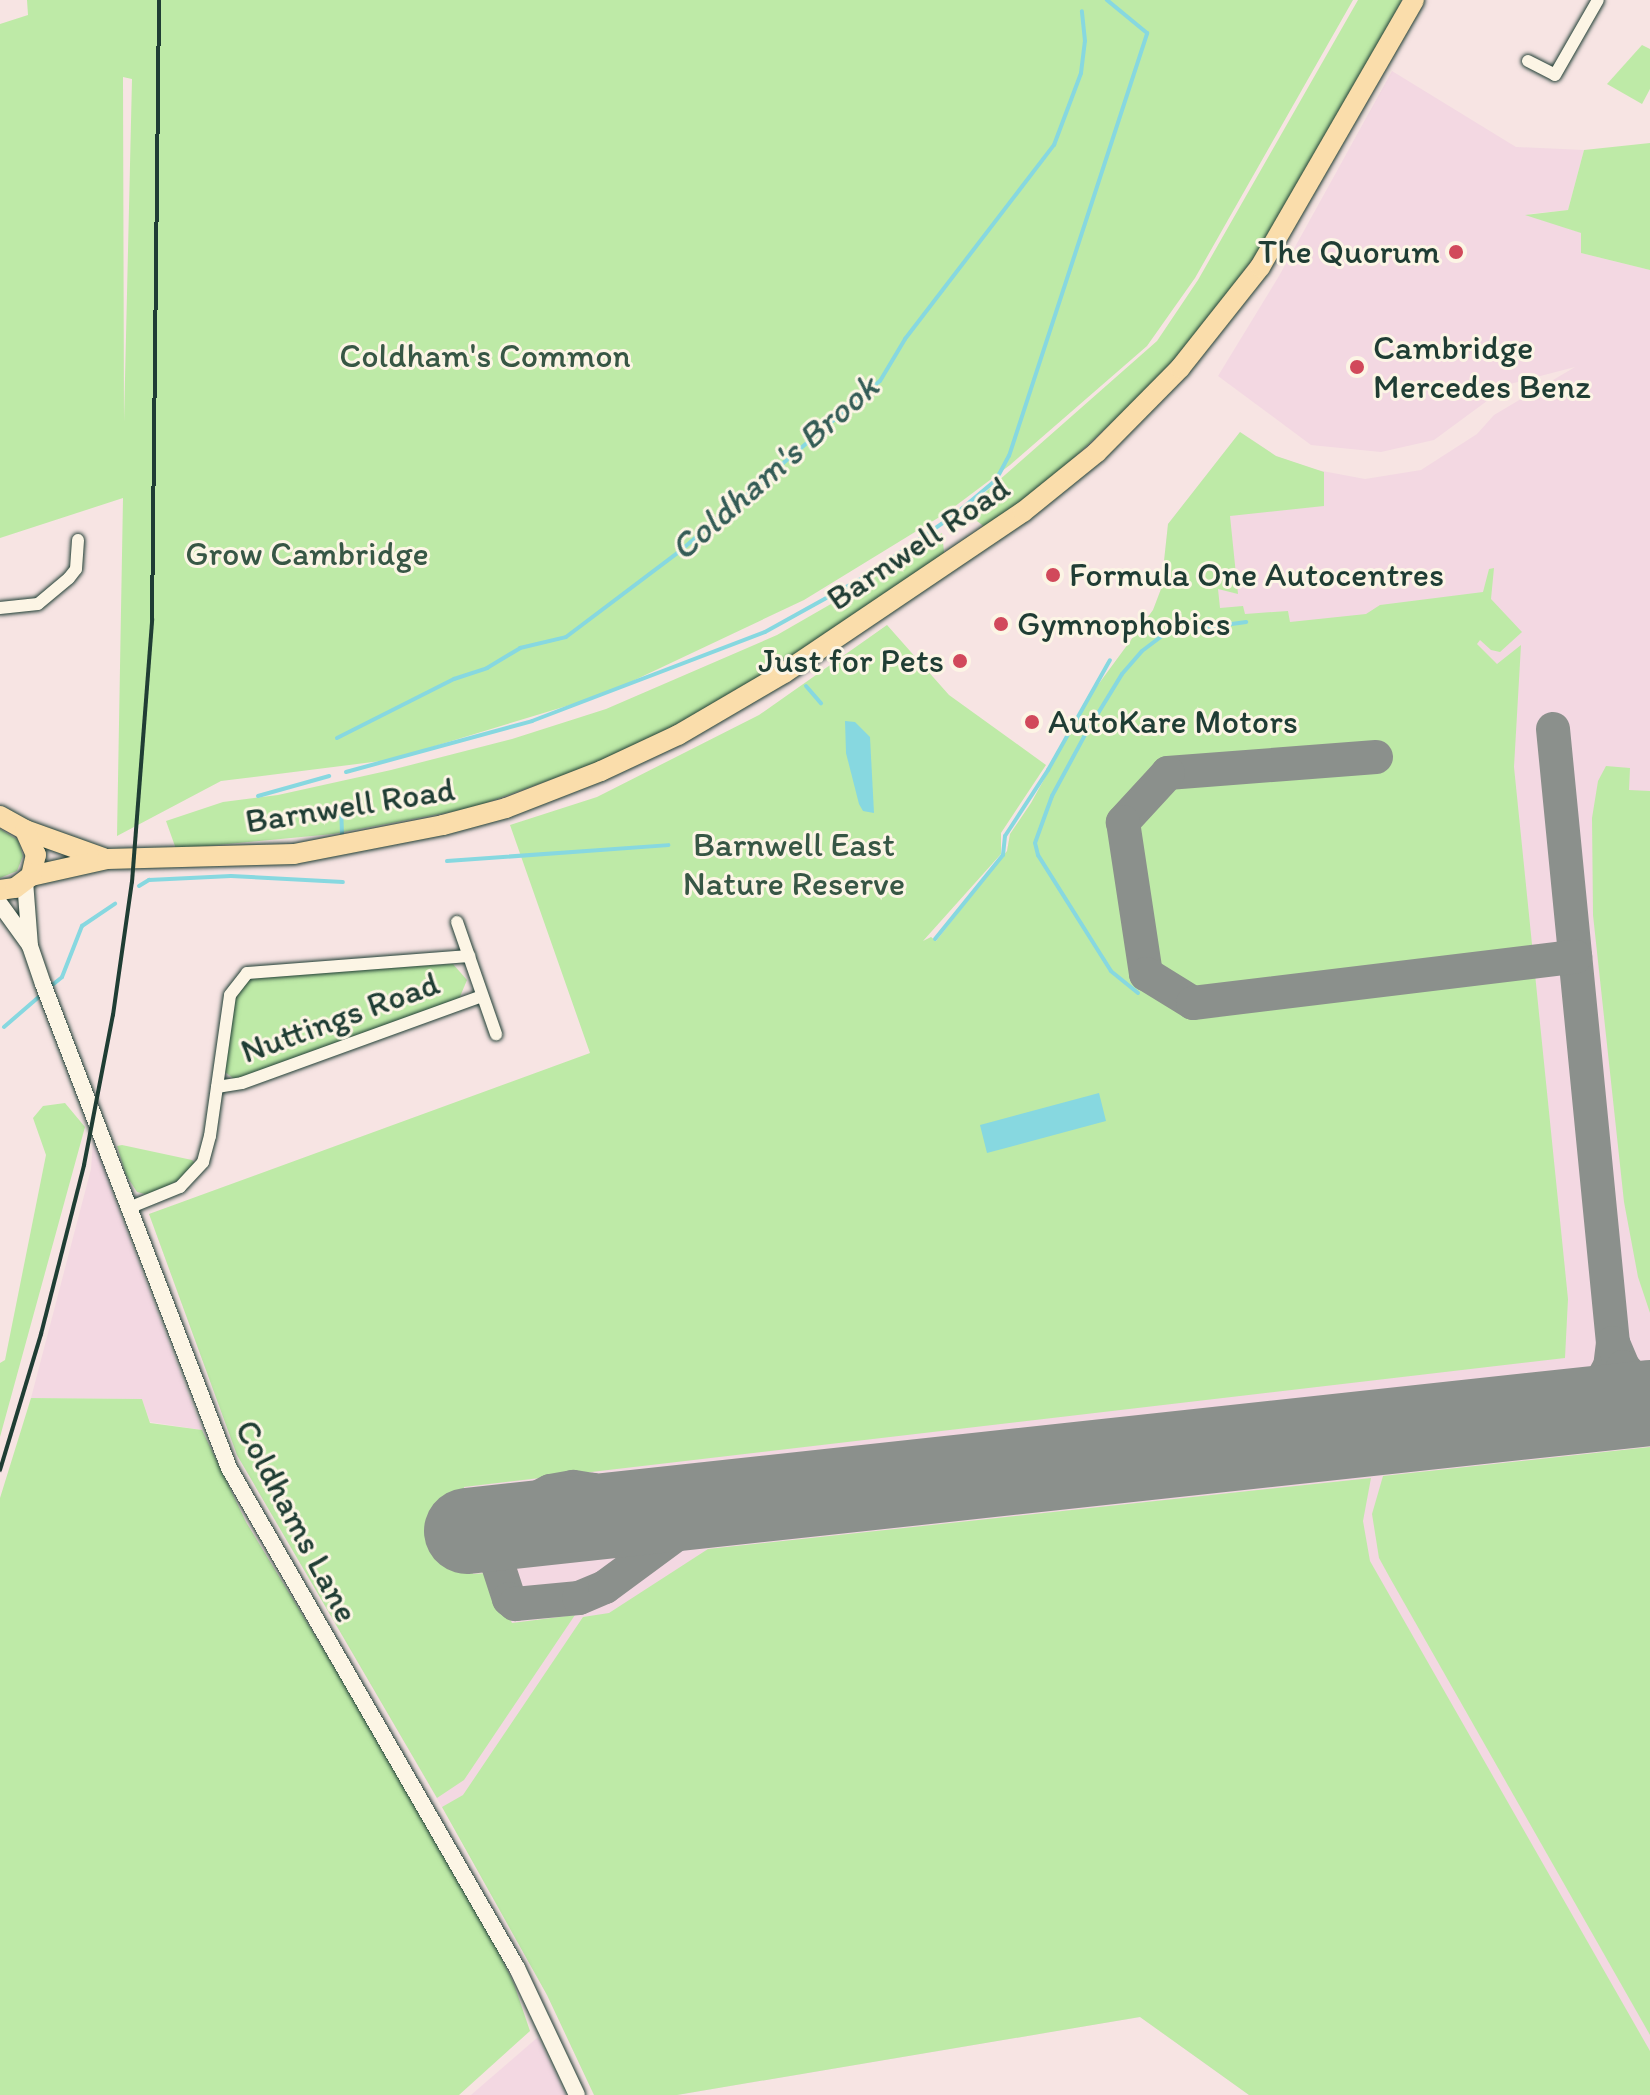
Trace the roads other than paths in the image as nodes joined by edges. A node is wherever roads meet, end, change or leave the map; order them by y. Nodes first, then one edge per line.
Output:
1 (1414, 0) edge
2 (1598, 0) edge
3 (1528, 61) dead end
4 (78, 540) dead end
5 (0, 608) edge
6 (0, 816) edge
7 (25, 830) junction
8 (107, 859) junction
9 (28, 878) junction
10 (0, 890) edge
11 (0, 904) edge
12 (457, 922) dead end
13 (30, 946) junction
14 (469, 956) junction
15 (482, 996) junction
16 (496, 1034) dead end
17 (217, 1087) junction
18 (131, 1207) junction
19 (577, 2095) edge

1 - 8 main road, Barnwell Road
2 - 3 street
4 - 5 street
6 - 7 main road, Barnwell Road
7 - 8 main road, Barnwell Road
7 - 9 main road
8 - 9 main road, Barnwell Road
9 - 10 main road, Barnwell Road
9 - 13 street, Coldhams Lane
11 - 13 street, Coldhams Lane
12 - 14 street
13 - 18 street, Coldhams Lane
14 - 15 street
14 - 17 street, Nuttings Road
15 - 16 street
15 - 17 street, Nuttings Road
17 - 18 street, Nuttings Road
18 - 19 street, Coldhams Lane

